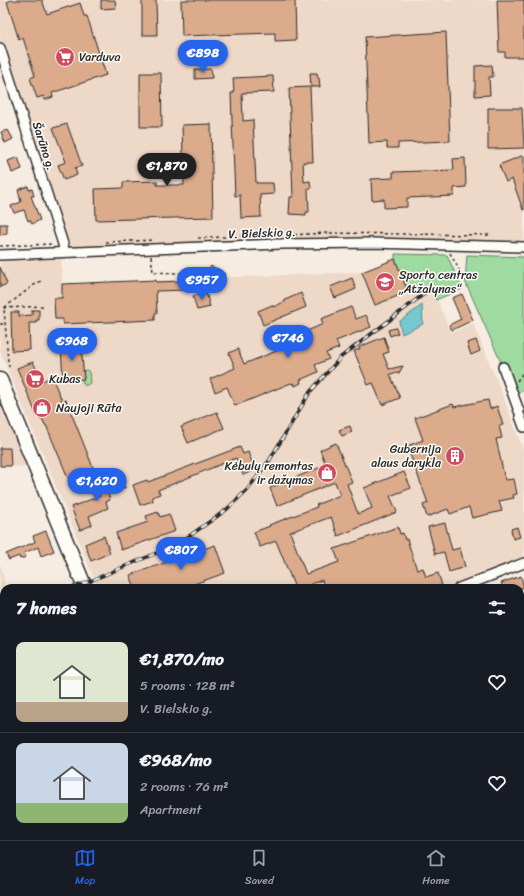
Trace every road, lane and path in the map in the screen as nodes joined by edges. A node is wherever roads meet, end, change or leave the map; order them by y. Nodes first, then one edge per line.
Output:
1 (0, 48) edge
2 (446, 244) junction
3 (524, 246) edge
4 (64, 252) junction
5 (0, 255) edge
6 (152, 266) dead end
7 (195, 274) dead end
8 (43, 281) dead end
9 (466, 281) dead end
10 (44, 306) dead end
11 (4, 308) junction
12 (0, 324) edge
13 (4, 324) junction
14 (9, 366) dead end
15 (503, 367) dead end
16 (524, 371) edge
17 (0, 380) edge
18 (511, 387) junction
19 (524, 427) edge
20 (524, 563) edge
21 (83, 584) edge
22 (469, 584) edge

1 - 4 street, Šarūno g.
2 - 3 street, V. Bielskio g.
2 - 4 street, V. Bielskio g.
2 - 9 path
4 - 5 street, V. Bielskio g.
6 - 7 path
8 - 11 path
10 - 11 path
11 - 13 path
12 - 13 path
13 - 14 path
15 - 18 street
16 - 18 path
17 - 21 main road
18 - 19 street
20 - 22 street

